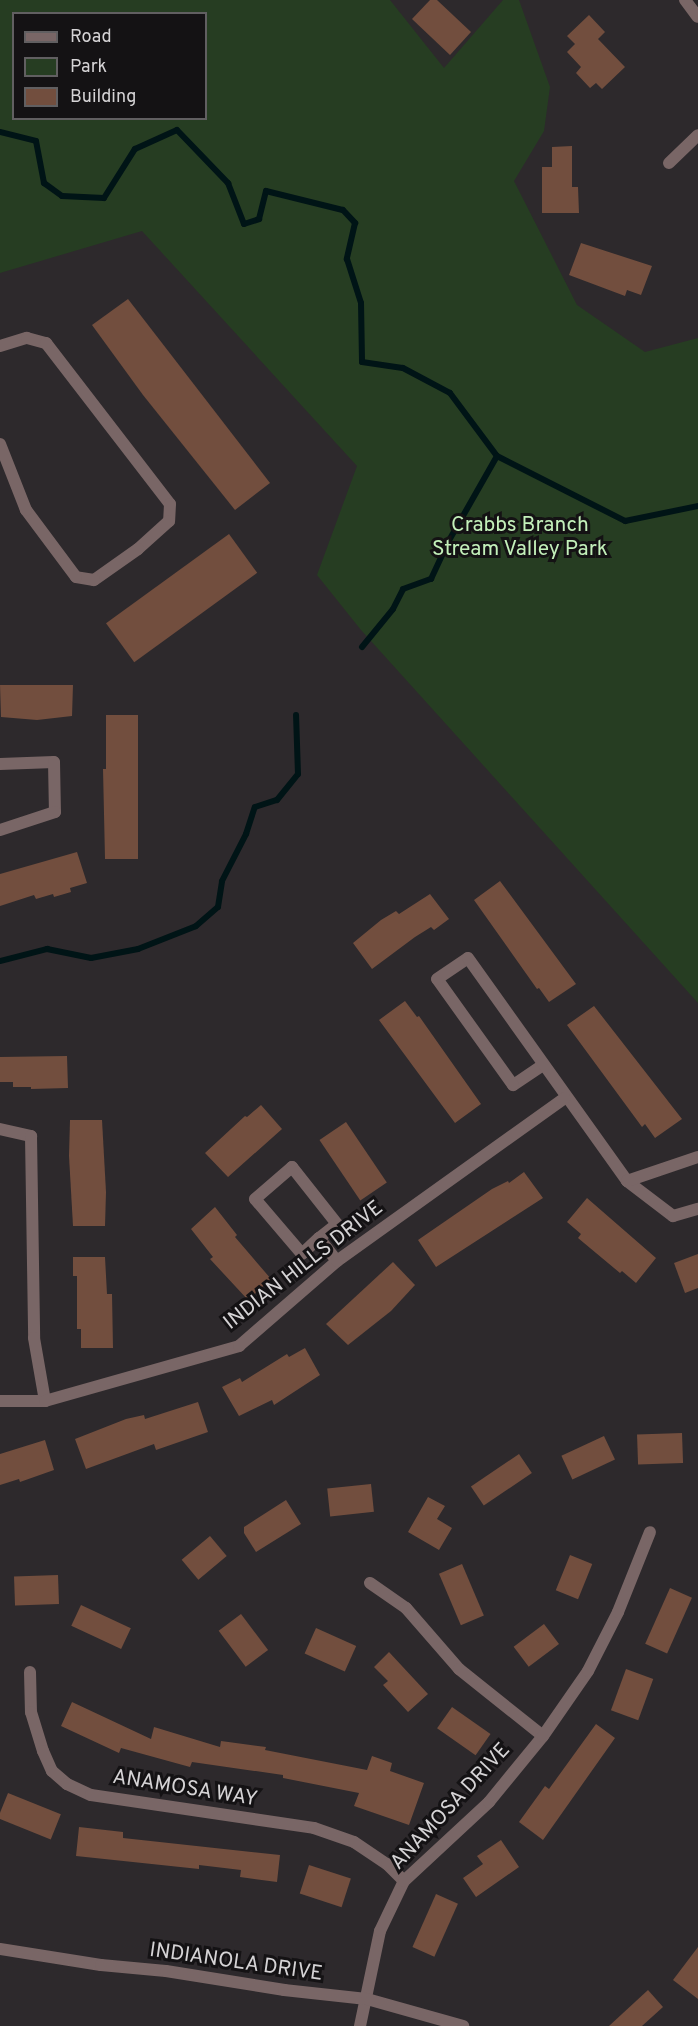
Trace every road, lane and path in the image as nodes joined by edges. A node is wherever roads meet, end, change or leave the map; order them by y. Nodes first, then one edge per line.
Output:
1 (685, 0) edge
2 (698, 17) edge
3 (698, 135) edge
4 (669, 163) dead end
5 (0, 346) edge
6 (0, 444) edge
7 (0, 764) edge
8 (0, 830) edge
9 (543, 1065) junction
10 (565, 1098) junction
11 (0, 1129) edge
12 (698, 1157) edge
13 (627, 1181) junction
14 (698, 1209) edge
15 (319, 1238) junction
16 (337, 1261) junction
17 (0, 1401) edge
18 (45, 1401) junction
19 (650, 1532) dead end
20 (370, 1583) dead end
21 (30, 1672) dead end
22 (543, 1736) junction
23 (404, 1881) junction
24 (0, 1949) edge
25 (367, 1999) junction
26 (360, 2026) edge
27 (464, 2026) edge

1 - 2 street
3 - 4 street
5 - 6 street
7 - 8 street
9 - 9 street
9 - 10 street
10 - 13 street
10 - 16 street, INDIAN HILLS DRIVE
11 - 18 street
12 - 13 street
13 - 14 street
15 - 15 street
15 - 16 street
16 - 18 street, INDIAN HILLS DRIVE
17 - 18 street, INDIAN HILLS DRIVE
19 - 22 street, ANAMOSA DRIVE
20 - 22 street
21 - 23 street, ANAMOSA WAY
22 - 23 street, ANAMOSA DRIVE
23 - 25 street, ANAMOSA DRIVE
24 - 25 street, INDIANOLA DRIVE
25 - 26 street, ANAMOSA DRIVE
25 - 27 street, INDIANOLA DRIVE

